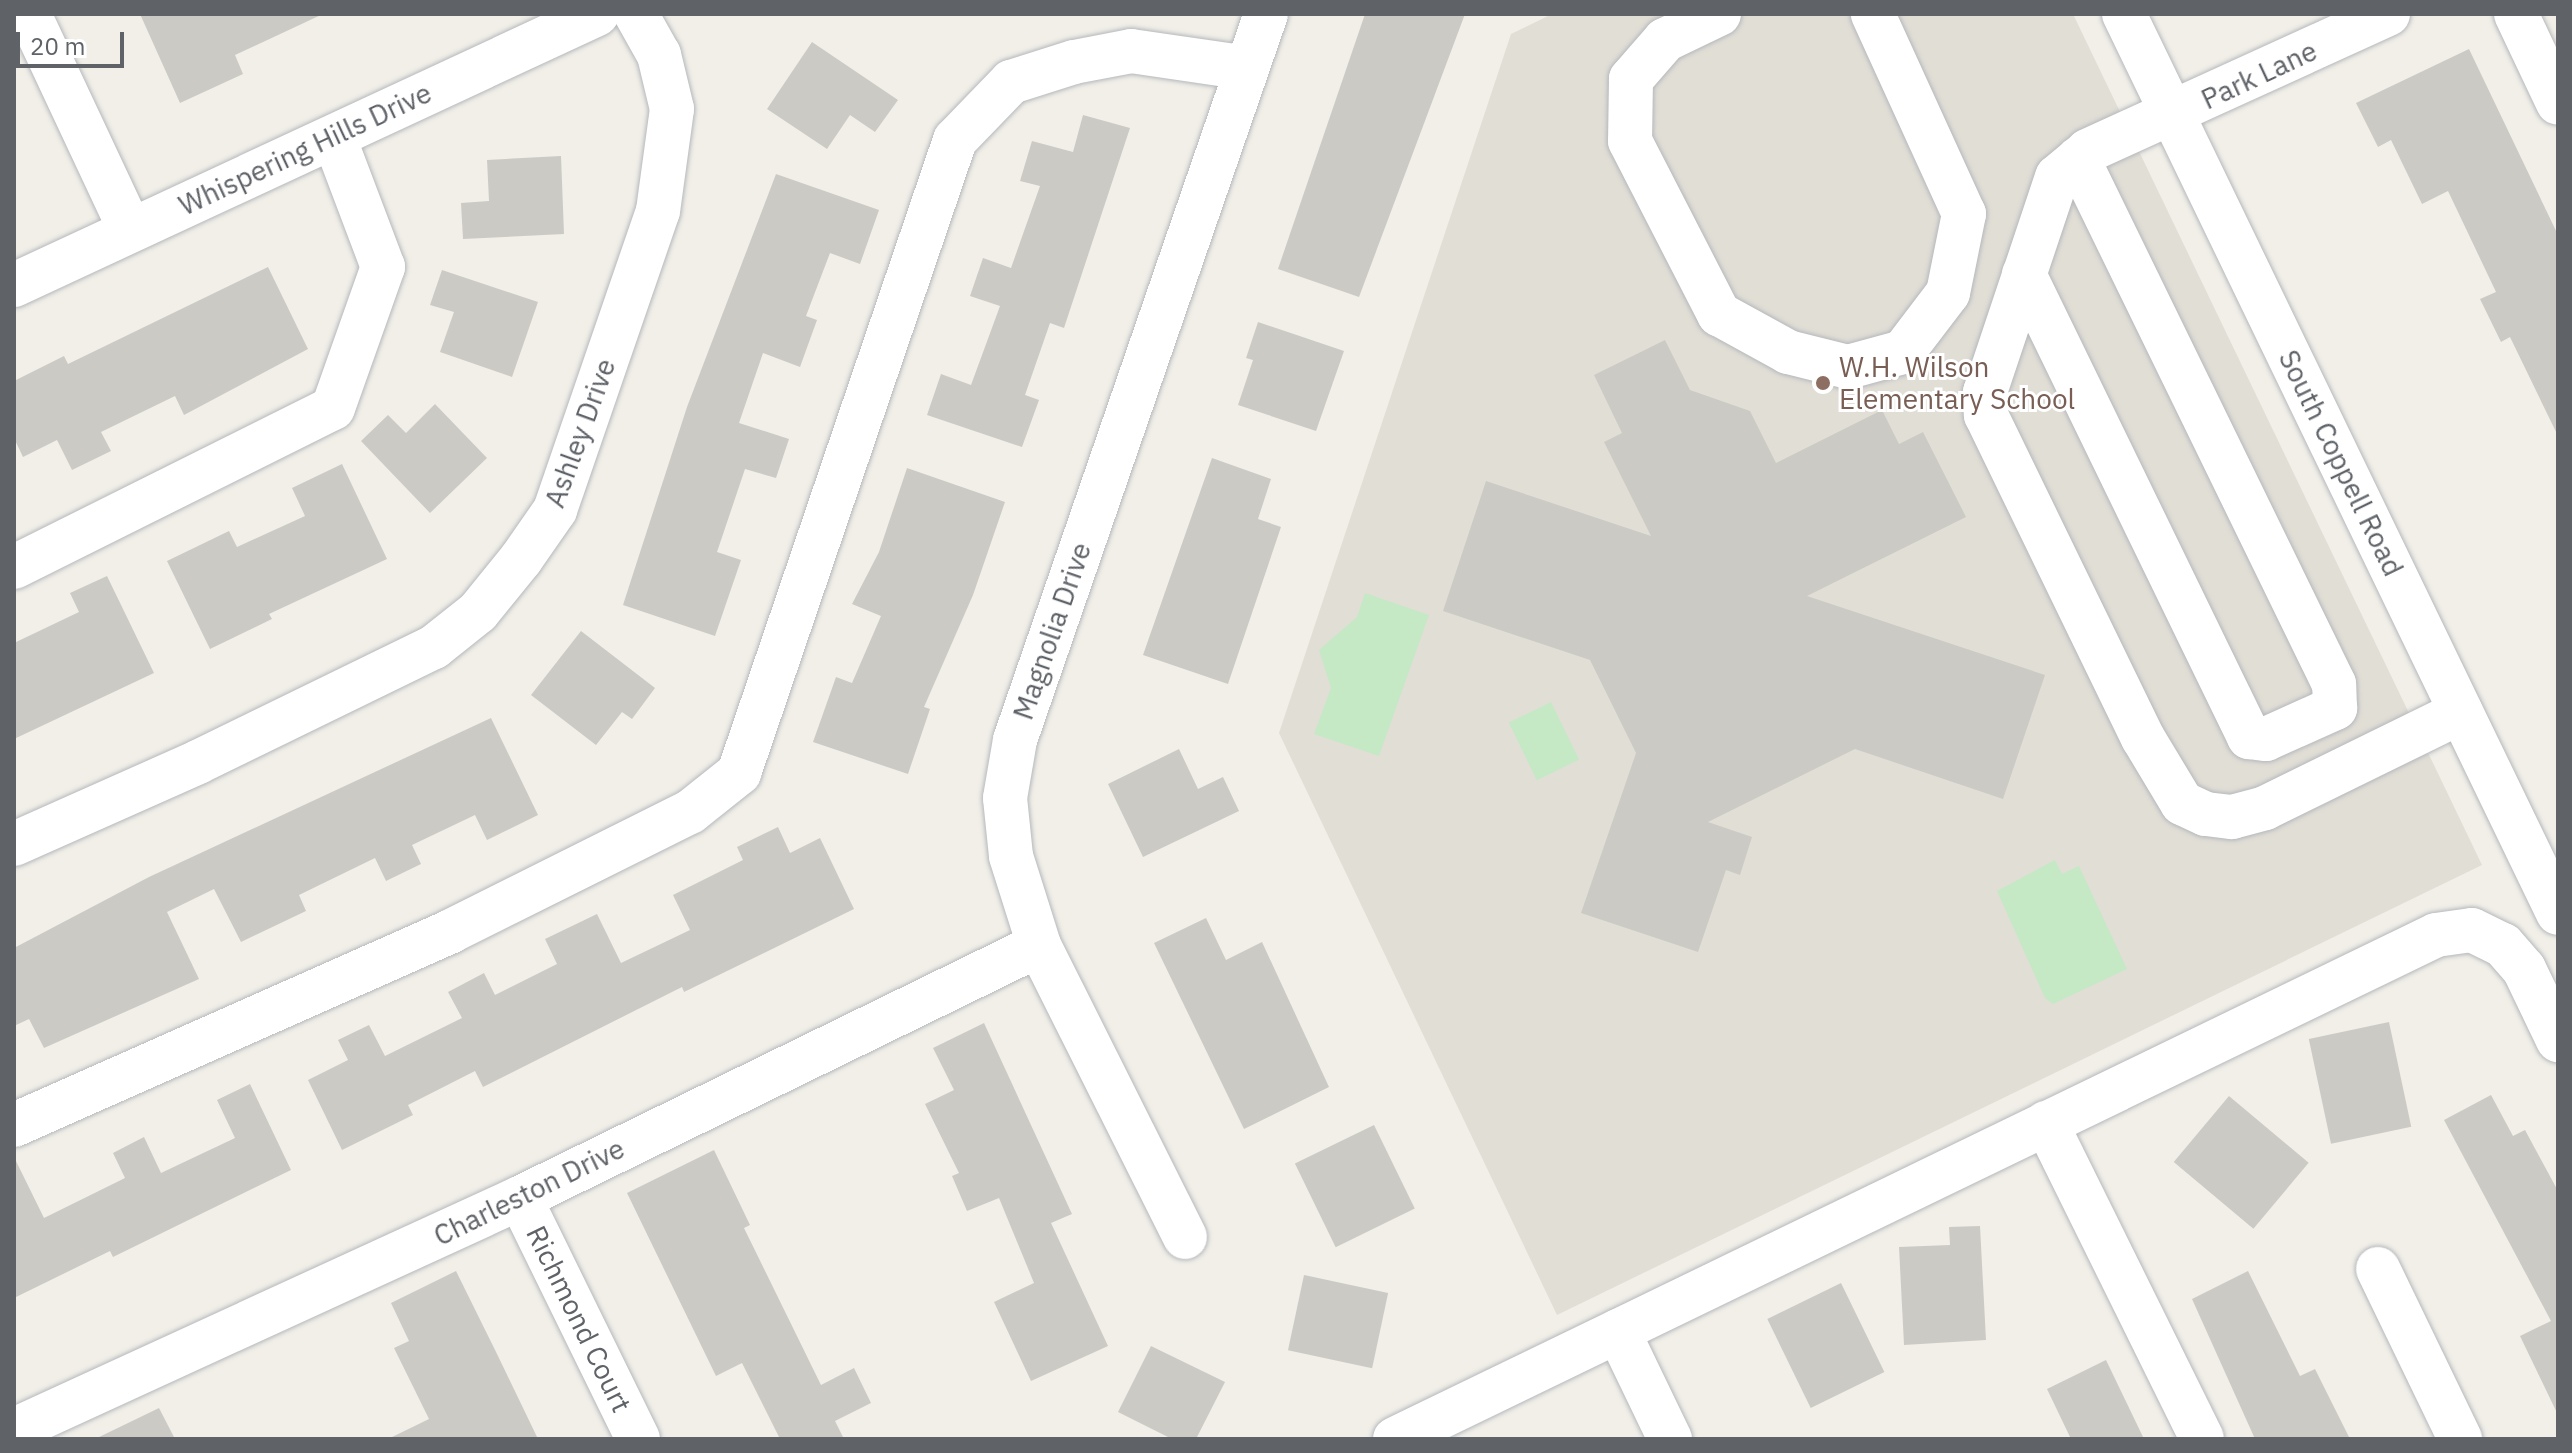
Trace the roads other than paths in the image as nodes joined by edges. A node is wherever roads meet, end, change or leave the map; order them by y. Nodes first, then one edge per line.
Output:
1 (29, 14) edge
2 (597, 14) edge
3 (636, 14) edge
4 (1266, 14) edge
5 (1719, 14) edge
6 (1873, 14) edge
7 (2124, 14) edge
8 (2388, 14) edge
9 (2516, 14) edge
10 (1247, 68) junction
11 (2558, 103) edge
12 (2173, 115) junction
13 (334, 137) junction
14 (2078, 159) junction
15 (130, 230) junction
16 (2024, 274) junction
17 (14, 285) edge
18 (14, 567) edge
19 (2461, 712) junction
20 (14, 844) edge
21 (2558, 913) edge
22 (1039, 945) junction
23 (2558, 1040) edge
24 (2046, 1123) junction
25 (14, 1125) edge
26 (520, 1198) junction
27 (1185, 1237) dead end
28 (2378, 1269) dead end
29 (1618, 1331) junction
30 (14, 1430) edge
31 (638, 1439) edge
32 (1395, 1439) edge
33 (1670, 1439) edge
34 (2202, 1439) edge
35 (2460, 1439) edge

1 - 15 street
2 - 13 street, Whispering Hills Drive
3 - 20 street, Ashley Drive
4 - 10 street, Magnolia Drive
5 - 6 street
7 - 12 street, South Coppell Road
8 - 12 street, Park Lane
9 - 11 street
10 - 22 street, Magnolia Drive
10 - 25 street
12 - 14 street, Park Lane
12 - 19 street, South Coppell Road
13 - 15 street, Whispering Hills Drive
13 - 18 street
14 - 16 street
14 - 16 street
15 - 17 street, Whispering Hills Drive
16 - 19 street
19 - 21 street, South Coppell Road
22 - 26 street, Charleston Drive
22 - 27 street, Magnolia Drive
23 - 24 street
24 - 29 street
24 - 34 street
26 - 30 street, Charleston Drive
26 - 31 street, Richmond Court
28 - 35 street
29 - 32 street
29 - 33 street

